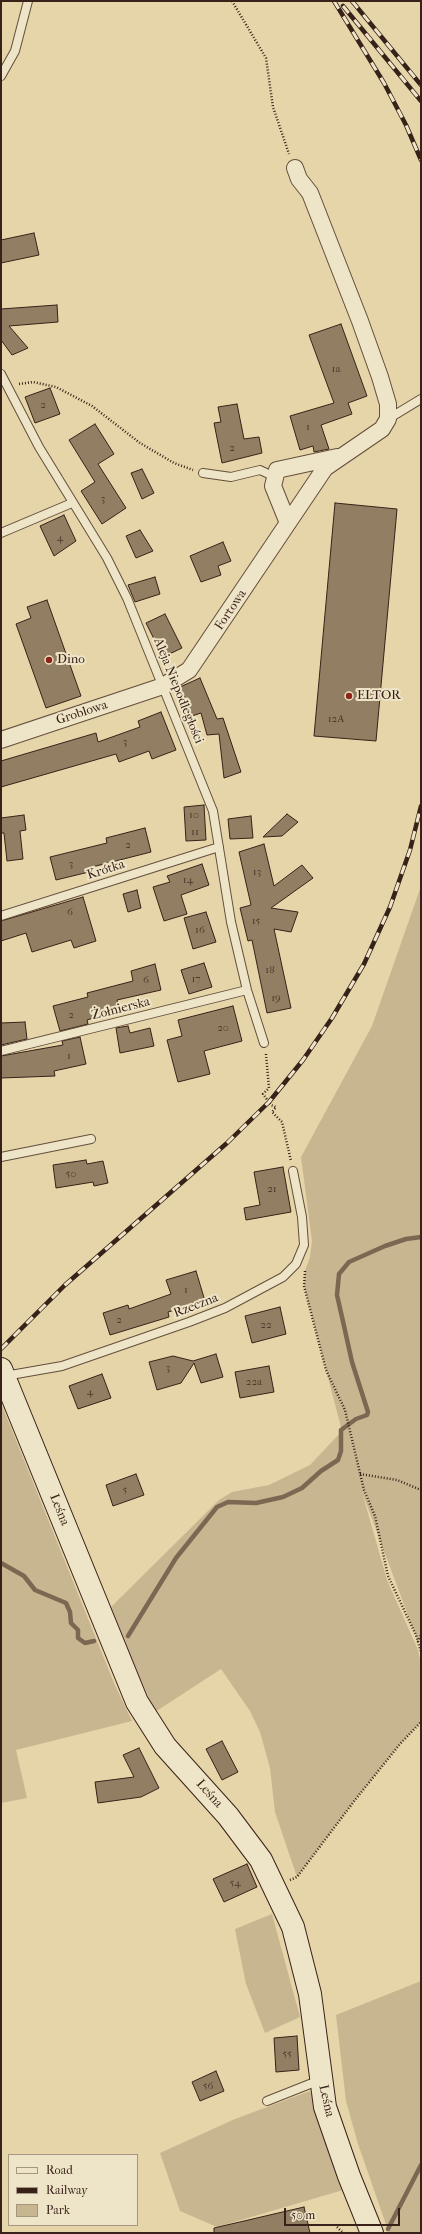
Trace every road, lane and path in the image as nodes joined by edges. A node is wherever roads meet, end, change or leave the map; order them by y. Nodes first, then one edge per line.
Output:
1 (28, 1) edge
2 (232, 1) edge
3 (1, 76) edge
4 (295, 168) joint
5 (1, 374) edge
6 (8, 386) junction
7 (421, 399) edge
8 (388, 419) junction
9 (341, 457) junction
10 (203, 473) joint
11 (275, 477) junction
12 (72, 503) junction
13 (288, 523) junction
14 (1, 533) edge
15 (163, 686) junction
16 (1, 740) edge
17 (219, 847) junction
18 (1, 916) edge
19 (247, 990) junction
20 (264, 1043) joint
21 (1, 1051) edge
22 (91, 1139) dead end
23 (1, 1157) edge
24 (293, 1171) joint
25 (299, 1258) junction
26 (2, 1373) edge
27 (360, 1474) junction
28 (421, 1490) edge
29 (421, 1635) edge
30 (418, 1642) junction
31 (421, 1652) edge
32 (421, 1722) edge
33 (283, 1883) dead end
34 (321, 2080) junction
35 (267, 2101) dead end
36 (337, 2227) dead end
37 (342, 2233) edge
38 (372, 2233) edge

1 - 3 lane
2 - 4 path
4 - 8 street
5 - 6 lane, Aleja Niepodległości
6 - 10 path
6 - 12 lane, Aleja Niepodległości
7 - 8 lane
8 - 9 street, Fortowa
9 - 11 street, Fortowa
9 - 13 street, Fortowa
10 - 11 lane
11 - 13 street
12 - 14 lane
12 - 15 lane, Aleja Niepodległości
13 - 15 street, Fortowa
15 - 16 street, Groblowa
15 - 17 lane, Aleja Niepodległości
17 - 18 lane, Krótka
17 - 19 lane, Aleja Niepodległości
19 - 20 lane, Aleja Niepodległości
19 - 21 lane, Żołnierska
20 - 24 path
22 - 23 lane
24 - 25 lane, Rzeczna
25 - 26 lane, Rzeczna
25 - 27 path
26 - 34 main road, Leśna
27 - 28 path
27 - 30 path
29 - 30 path
30 - 31 path
32 - 33 path
34 - 35 lane
34 - 38 main road, Leśna
36 - 37 path

